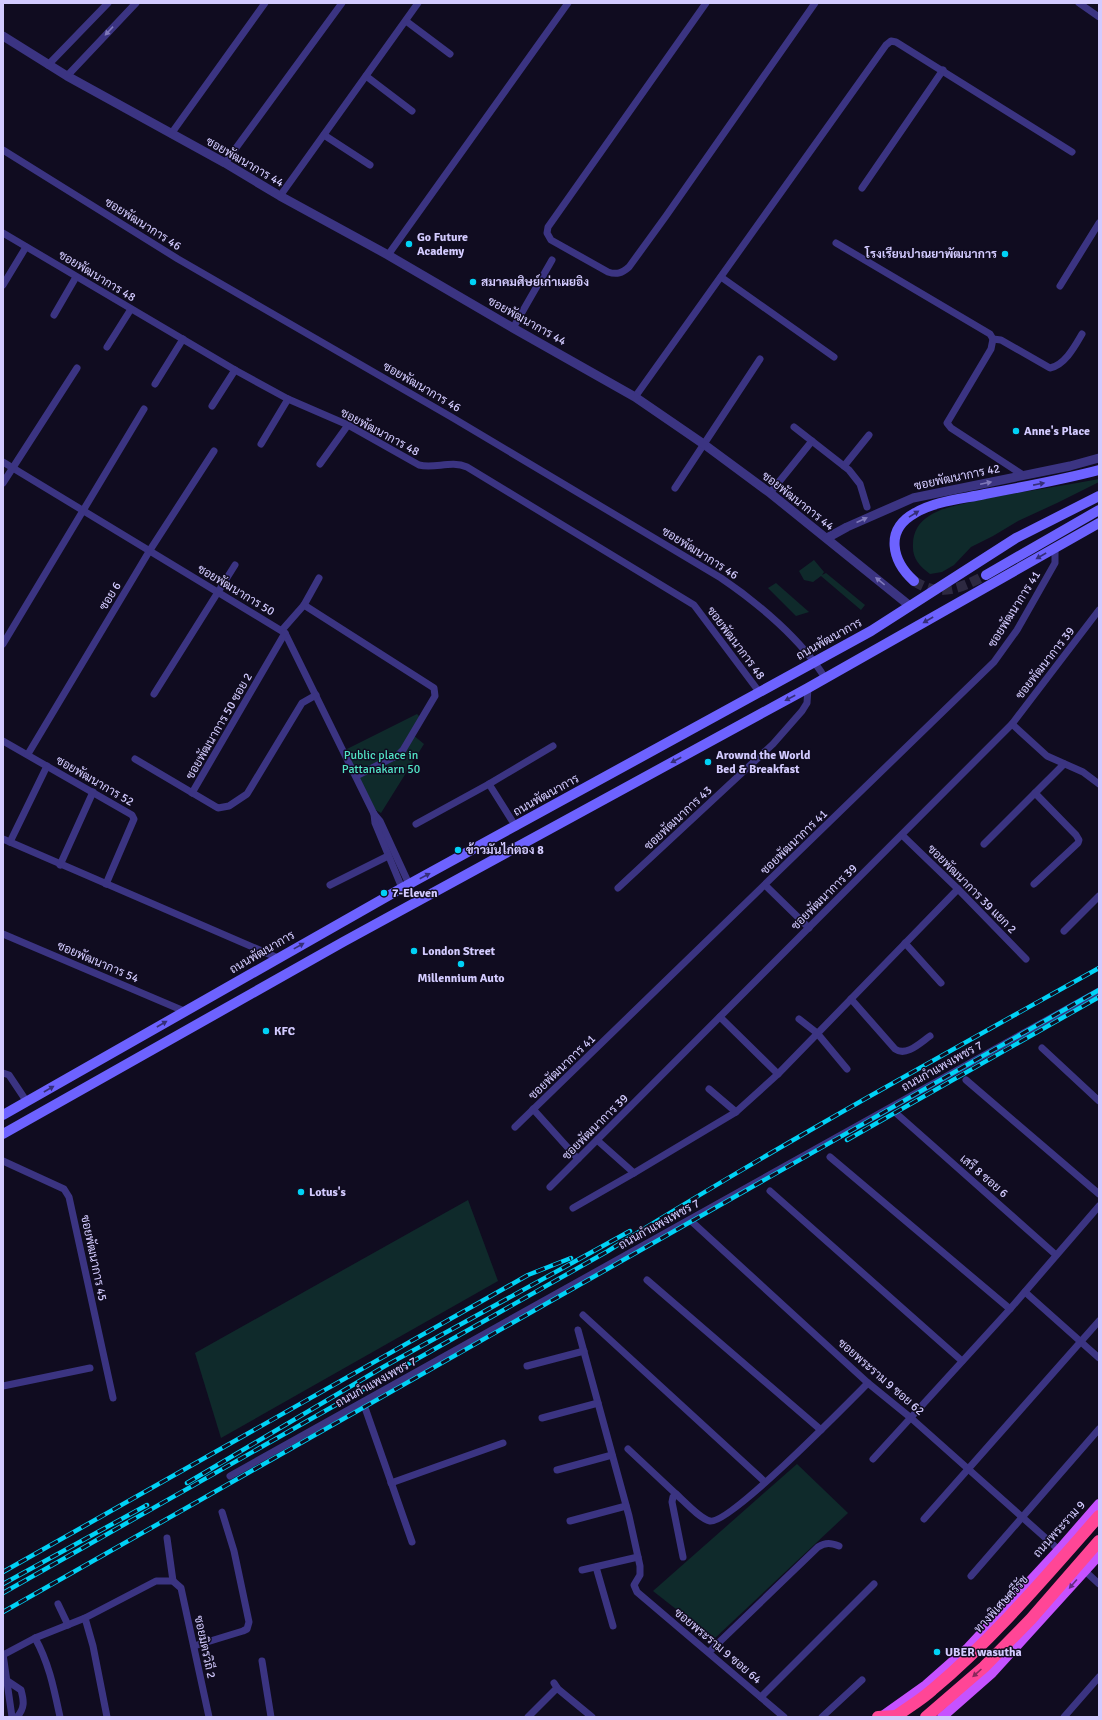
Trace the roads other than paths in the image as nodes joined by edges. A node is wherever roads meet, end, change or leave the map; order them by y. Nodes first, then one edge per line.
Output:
1 (108, 3) edge
2 (136, 3) edge
3 (265, 3) edge
4 (342, 3) edge
5 (418, 3) edge
6 (568, 3) edge
7 (706, 3) edge
8 (816, 3) edge
9 (1079, 3) edge
10 (1099, 17) edge
11 (406, 21) junction
12 (3, 36) edge
13 (450, 54) dead end
14 (48, 65) junction
15 (943, 70) junction
16 (67, 76) junction
17 (366, 76) junction
18 (412, 111) dead end
19 (171, 134) junction
20 (324, 135) junction
21 (3, 150) edge
22 (1072, 152) dead end
23 (225, 162) junction
24 (370, 165) dead end
25 (862, 188) dead end
26 (280, 196) junction
27 (1099, 223) edge
28 (3, 233) edge
29 (836, 243) dead end
30 (26, 247) junction
31 (388, 255) junction
32 (552, 260) dead end
33 (76, 277) junction
34 (721, 277) junction
35 (3, 285) edge
36 (1060, 286) dead end
37 (131, 309) junction
38 (54, 315) dead end
39 (513, 328) junction
40 (1082, 334) dead end
41 (993, 338) junction
42 (183, 339) junction
43 (107, 347) dead end
44 (834, 357) dead end
45 (760, 359) dead end
46 (77, 368) dead end
47 (236, 370) junction
48 (155, 384) dead end
49 (635, 397) junction
50 (288, 399) junction
51 (212, 406) dead end
52 (144, 409) dead end
53 (348, 425) junction
54 (794, 427) dead end
55 (869, 435) dead end
56 (812, 441) junction
57 (261, 444) dead end
58 (704, 445) junction
59 (214, 451) dead end
60 (1099, 458) edge
61 (3, 462) edge
62 (320, 464) dead end
63 (844, 466) junction
64 (12, 467) junction
65 (1099, 470) edge
66 (1023, 475) junction
67 (3, 483) edge
68 (675, 488) dead end
69 (770, 493) junction
70 (1099, 496) edge
71 (867, 507) dead end
72 (1099, 510) edge
73 (84, 511) junction
74 (1099, 523) edge
75 (827, 538) junction
76 (1055, 548) junction
77 (150, 550) junction
78 (235, 565) dead end
79 (986, 574) tunnel mouth
80 (319, 578) dead end
81 (914, 581) tunnel mouth
82 (218, 592) junction
83 (304, 605) junction
84 (910, 606) junction
85 (1099, 610) edge
86 (283, 632) junction
87 (3, 644) edge
88 (816, 662) junction
89 (826, 678) junction
90 (808, 688) junction
91 (760, 693) junction
92 (154, 694) dead end
93 (316, 695) junction
94 (1012, 724) junction
95 (3, 741) edge
96 (553, 746) dead end
97 (28, 754) junction
98 (136, 759) dead end
99 (1064, 764) junction
100 (47, 766) junction
101 (356, 776) junction
102 (490, 784) junction
103 (1099, 784) edge
104 (93, 792) junction
105 (192, 793) junction
106 (1035, 793) junction
107 (374, 814) junction
108 (416, 824) dead end
109 (516, 827) junction
110 (902, 835) junction
111 (6, 841) edge
112 (984, 844) dead end
113 (388, 856) junction
114 (60, 865) junction
115 (106, 884) junction
116 (1034, 884) dead end
117 (765, 885) junction
118 (330, 886) dead end
119 (406, 886) junction
120 (618, 888) dead end
121 (958, 889) junction
122 (1099, 896) edge
123 (809, 928) junction
124 (1064, 931) dead end
125 (3, 934) edge
126 (905, 943) junction
127 (278, 958) junction
128 (1026, 959) dead end
129 (941, 983) dead end
130 (1099, 991) edge
131 (851, 999) junction
132 (184, 1011) junction
133 (720, 1017) junction
134 (799, 1019) dead end
135 (817, 1033) junction
136 (930, 1036) dead end
137 (1042, 1048) dead end
138 (846, 1069) dead end
139 (3, 1073) edge
140 (778, 1074) junction
141 (966, 1080) dead end
142 (709, 1089) dead end
143 (1099, 1101) edge
144 (26, 1102) junction
145 (533, 1109) junction
146 (736, 1112) junction
147 (896, 1114) dead end
148 (3, 1115) edge
149 (515, 1127) dead end
150 (3, 1134) edge
151 (597, 1140) junction
152 (830, 1157) dead end
153 (578, 1159) junction
154 (3, 1161) edge
155 (634, 1173) junction
156 (550, 1187) dead end
157 (770, 1190) dead end
158 (1099, 1194) edge
159 (1099, 1206) edge
160 (573, 1208) dead end
161 (690, 1220) junction
162 (1056, 1255) junction
163 (647, 1280) dead end
164 (1025, 1292) junction
165 (1010, 1309) junction
166 (584, 1315) dead end
167 (1099, 1321) edge
168 (578, 1330) dead end
169 (1081, 1342) junction
170 (584, 1351) junction
171 (1099, 1358) edge
172 (962, 1361) junction
173 (527, 1366) dead end
174 (90, 1368) dead end
175 (868, 1382) junction
176 (3, 1386) edge
177 (113, 1398) dead end
178 (363, 1402) junction
179 (598, 1403) junction
180 (542, 1418) dead end
181 (911, 1418) junction
182 (1099, 1429) edge
183 (821, 1430) junction
184 (503, 1443) dead end
185 (628, 1449) dead end
186 (612, 1455) junction
187 (873, 1459) dead end
188 (968, 1469) junction
189 (557, 1470) dead end
190 (230, 1476) dead end
191 (765, 1482) junction
192 (391, 1483) junction
193 (676, 1494) junction
194 (1099, 1504) edge
195 (626, 1506) junction
196 (222, 1512) dead end
197 (1099, 1516) edge
198 (1023, 1517) junction
199 (924, 1519) dead end
200 (570, 1521) dead end
201 (166, 1538) dead end
202 (412, 1542) dead end
203 (1099, 1542) edge
204 (839, 1546) dead end
205 (1059, 1550) junction
206 (1099, 1555) edge
207 (638, 1556) junction
208 (683, 1557) dead end
209 (596, 1567) junction
210 (582, 1570) dead end
211 (1085, 1571) junction
212 (971, 1576) dead end
213 (176, 1582) junction
214 (874, 1584) dead end
215 (1099, 1584) edge
216 (58, 1604) dead end
217 (85, 1618) junction
218 (68, 1625) junction
219 (613, 1626) dead end
220 (35, 1638) junction
221 (194, 1646) junction
222 (709, 1652) junction
223 (3, 1654) edge
224 (262, 1661) dead end
225 (1099, 1678) edge
226 (6, 1680) junction
227 (862, 1680) dead end
228 (761, 1697) junction
229 (12, 1717) edge
230 (17, 1717) edge
231 (60, 1717) edge
232 (107, 1717) edge
233 (209, 1717) edge
234 (271, 1717) edge
235 (528, 1717) edge
236 (592, 1717) edge
237 (784, 1717) edge
238 (822, 1717) edge
239 (878, 1717) edge
240 (881, 1717) edge
241 (896, 1717) edge
242 (926, 1717) edge
243 (942, 1717) edge
244 (1064, 1717) edge

1 - 14 street
2 -> 16 street
3 - 19 street
4 - 23 street
5 - 11 street
6 - 31 street
7 - 8 street
9 - 10 street
11 - 13 street
11 - 17 street
12 - 14 street, ซอยพัฒนาการ 44
14 - 16 street, ซอยพัฒนาการ 44
15 - 22 street
15 - 25 street
15 - 34 street
16 - 19 street, ซอยพัฒนาการ 44
17 - 18 street
17 - 20 street
19 - 23 street, ซอยพัฒนาการ 44
20 - 24 street
20 - 26 street
21 - 88 street, ซอยพัฒนาการ 46
23 - 26 street, ซอยพัฒนาการ 44
26 - 31 street, ซอยพัฒนาการ 44
27 - 36 street
28 - 30 street, ซอยพัฒนาการ 48
29 - 41 street
30 - 33 street, ซอยพัฒนาการ 48
30 - 35 street
31 - 39 street, ซอยพัฒนาการ 44
32 - 39 street
33 - 37 street, ซอยพัฒนาการ 48
33 - 38 street
34 - 44 street
34 - 49 street
37 - 42 street, ซอยพัฒนาการ 48
37 - 43 street
39 - 49 street, ซอยพัฒนาการ 44
40 - 41 street
41 - 66 street
42 - 47 street, ซอยพัฒนาการ 48
42 - 48 street
45 - 58 street
46 - 64 street
47 - 50 street, ซอยพัฒนาการ 48
47 - 51 street
49 - 58 street, ซอยพัฒนาการ 44
50 - 53 street, ซอยพัฒนาการ 48
50 - 57 street
52 - 73 street
53 - 62 street
53 - 91 street, ซอยพัฒนาการ 48
54 - 56 street
55 - 63 street
56 - 63 street
56 - 69 street
58 - 68 street
58 - 69 street, ซอยพัฒนาการ 44
59 - 77 street, ซอย 6
60 - 66 street, ซอยพัฒนาการ 42
61 - 64 street, ซอยพัฒนาการ 50
63 - 71 street
64 - 67 street
64 - 73 street, ซอยพัฒนาการ 50
81 -> 65 main road
75 -> 66 street, ซอยพัฒนาการ 42
69 - 75 street, ซอยพัฒนาการ 44
70 - 84 main road, ถนนพัฒนาการ
72 - 79 main road
73 - 77 street, ซอยพัฒนาการ 50
73 - 87 street
74 - 76 main road
84 -> 75 street, ซอยพัฒนาการ 44
76 -> 89 main road
76 - 117 street, ซอยพัฒนาการ 41
77 - 82 street, ซอยพัฒนาการ 50
77 - 97 street, ซอย 6
78 - 82 street
80 - 83 street, ซอยพัฒนาการ 50 ซอย 2
82 - 86 street, ซอยพัฒนาการ 50
82 - 92 street
83 - 86 street, ซอยพัฒนาการ 50 ซอย 2
83 - 101 street
84 - 88 main road, ถนนพัฒนาการ
85 - 94 street, ซอยพัฒนาการ 39
86 - 93 street
86 - 105 street, ซอยพัฒนาการ 50 ซอย 2
88 - 89 street, ซอยพัฒนาการ 46
88 - 91 main road, ถนนพัฒนาการ
89 - 90 main road
90 - 120 street, ซอยพัฒนาการ 43
90 -> 150 main road
91 - 109 main road, ถนนพัฒนาการ
93 - 101 street
93 - 105 street
94 - 99 street
94 - 110 street, ซอยพัฒนาการ 39
95 - 97 street, ซอยพัฒนาการ 52
96 - 102 street
97 - 100 street, ซอยพัฒนาการ 52
98 - 105 street, ซอยพัฒนาการ 50 ซอย 2
99 - 103 street
99 - 106 street
100 - 104 street, ซอยพัฒนาการ 52
100 - 111 street
101 - 107 street
102 - 108 street
102 - 109 street
104 - 114 street
104 - 115 street, ซอยพัฒนาการ 52
106 - 112 street
106 - 116 street
107 - 113 street
107 - 119 street
119 -> 109 main road, ถนนพัฒนาการ
110 - 121 street, ซอยพัฒนาการ 39 แยก 2
110 - 123 street, ซอยพัฒนาการ 39
111 - 114 street
113 - 118 street
113 - 119 street
114 - 115 street
115 - 127 street
117 - 123 street
117 - 145 street, ซอยพัฒนาการ 41
127 -> 119 main road, ถนนพัฒนาการ
121 - 126 street
121 - 128 street, ซอยพัฒนาการ 39 แยก 2
122 - 124 street
123 - 133 street, ซอยพัฒนาการ 39
125 - 132 street, ซอยพัฒนาการ 54
126 - 129 street
126 - 131 street
127 - 132 main road, ถนนพัฒนาการ
130 - 161 street, ถนนกำแพงเพชร 7
131 - 135 street
131 - 136 street
144 -> 132 main road, ถนนพัฒนาการ
133 - 140 street
133 - 151 street, ซอยพัฒนาการ 39
134 - 135 street
135 - 138 street
135 - 140 street
137 - 143 street
139 - 144 street
140 - 146 street
141 - 158 street
142 - 146 street
144 - 148 main road, ถนนพัฒนาการ
145 - 149 street, ซอยพัฒนาการ 41
145 - 153 street
146 - 155 street
147 - 162 street, เสรี 8 ซอย 6
151 - 153 street, ซอยพัฒนาการ 39
151 - 155 street
152 - 165 street
153 - 156 street, ซอยพัฒนาการ 39
154 - 177 street, ซอยพัฒนาการ 45
155 - 160 street
157 - 172 street
159 - 162 street
161 - 175 street, ซอยพระราม 9 ซอย 62
161 - 178 street, ถนนกำแพงเพชร 7
162 - 164 street
163 - 183 street
164 - 165 street
164 - 169 street
165 - 172 street
166 - 191 street
167 - 169 street
168 - 170 street
169 - 171 street
169 - 188 street
170 - 173 street
170 - 179 street
172 - 181 street
174 - 176 street
175 - 181 street, ซอยพระราม 9 ซอย 62
175 - 183 street
178 - 190 street, ถนนกำแพงเพชร 7
178 - 192 street
179 - 180 street
179 - 186 street
181 - 187 street
181 - 188 street, ซอยพระราม 9 ซอย 62
182 - 198 street
183 - 191 street
184 - 192 street
185 - 193 street
186 - 189 street
186 - 195 street
188 - 198 street, ซอยพระราม 9 ซอย 62
188 - 199 street
191 - 193 street
192 - 202 street
193 - 208 street
194 - 205 main road, ถนนพระราม 9
195 - 200 street
195 - 207 street
196 - 221 street
197 - 241 highway, ทางพิเศษศรีรัช
198 - 205 street, ซอยพระราม 9 ซอย 62
198 - 212 street
201 - 213 street, ซอยมิตรวิถี 2
203 -> 242 highway
204 - 222 street
205 - 240 main road, ถนนพระราม 9
206 - 211 main road
207 - 209 street
207 - 222 street, ซอยพระราม 9 ซอย 64
209 - 210 street
209 - 219 street
211 - 215 street
211 -> 243 main road
213 - 217 street
213 - 221 street, ซอยมิตรวิถี 2
214 - 228 street
216 - 218 street
217 - 218 street
217 - 232 street
218 - 220 street
220 - 223 street
220 - 231 street
221 - 233 street, ซอยมิตรวิถี 2
222 - 228 street, ซอยพระราม 9 ซอย 64
223 - 226 street
224 - 234 street
225 - 244 street
226 - 229 street
226 - 230 street
227 - 238 street
228 - 237 street, ซอยพระราม 9 ซอย 64
235 - 236 street
239 - 241 highway, bridge

